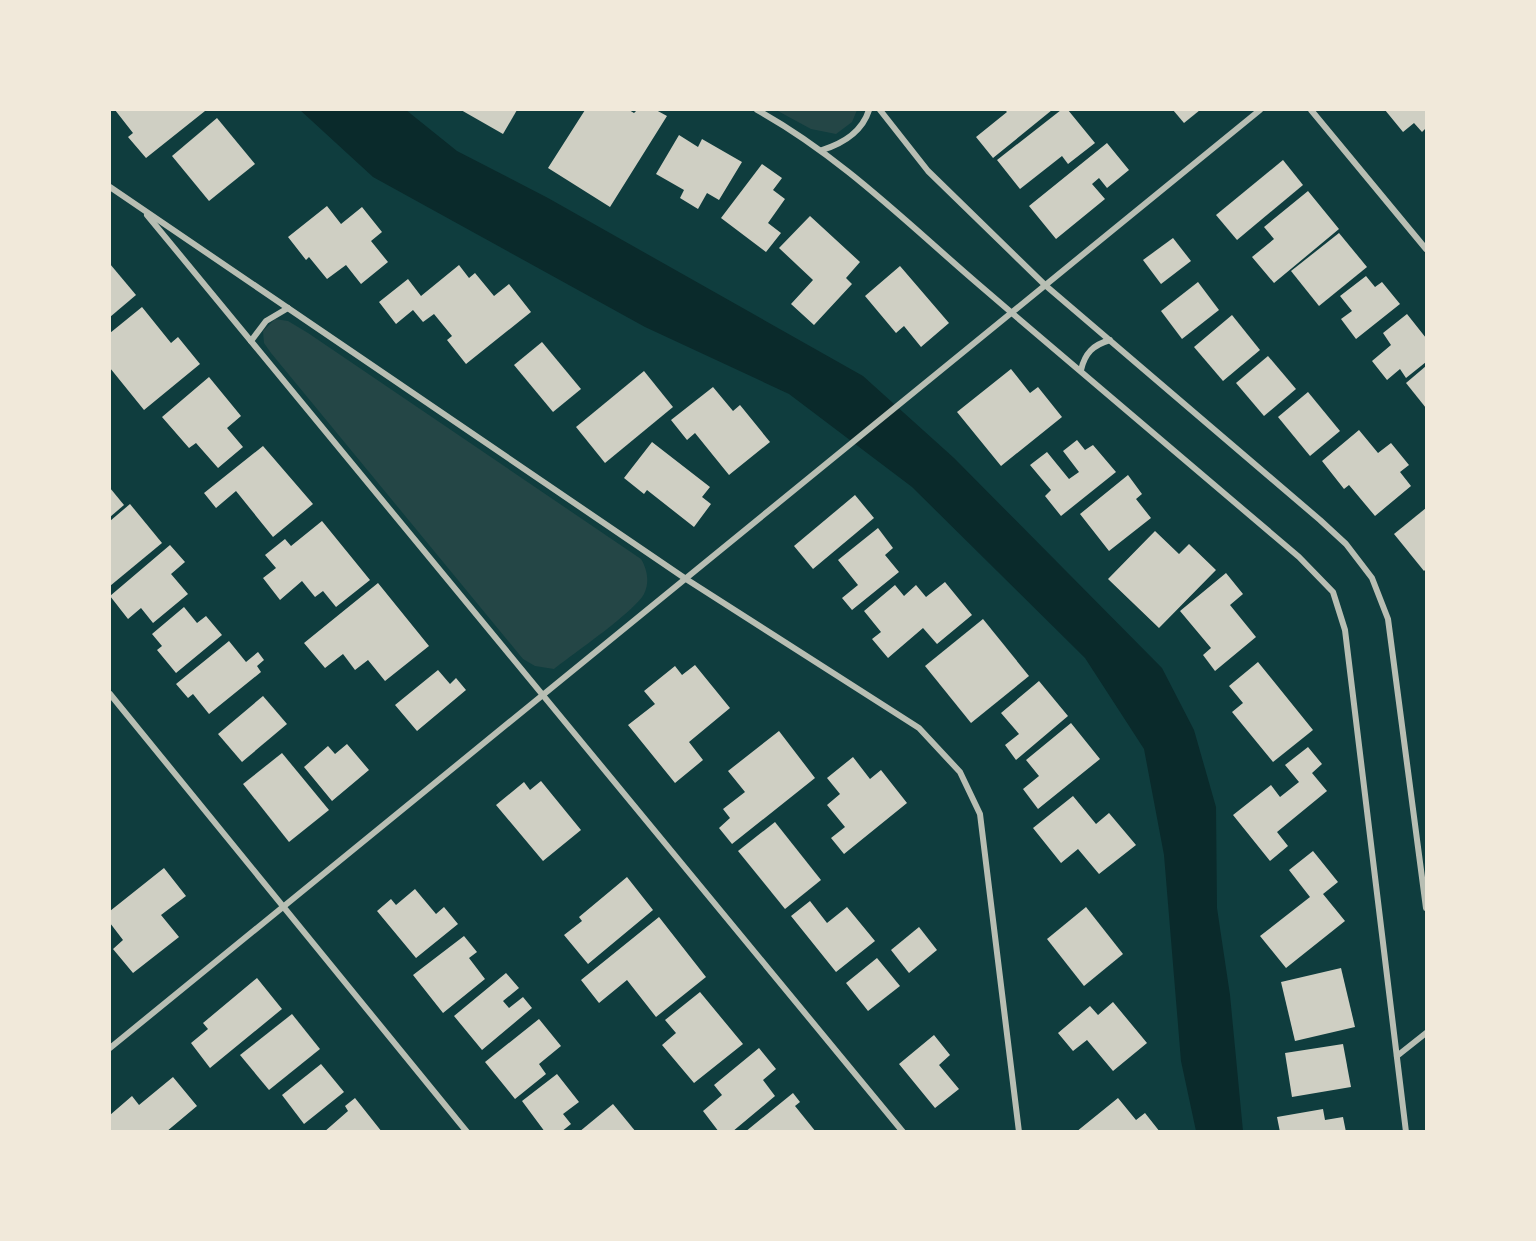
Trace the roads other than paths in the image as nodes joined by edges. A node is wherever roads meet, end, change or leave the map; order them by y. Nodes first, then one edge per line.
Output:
1 (757, 110) edge
2 (869, 110) edge
3 (880, 110) edge
4 (1260, 110) edge
5 (1311, 110) edge
6 (822, 150) junction
7 (110, 188) edge
8 (143, 209) junction
9 (1426, 249) edge
10 (1045, 285) junction
11 (288, 308) junction
12 (1011, 312) junction
13 (251, 340) junction
14 (1110, 340) junction
15 (1081, 370) junction
16 (686, 579) junction
17 (110, 694) edge
18 (545, 694) junction
19 (284, 907) junction
20 (1426, 908) edge
21 (1426, 1033) edge
22 (110, 1048) edge
23 (1397, 1056) junction
24 (467, 1131) edge
25 (903, 1131) edge
26 (1020, 1131) edge
27 (1406, 1131) edge

1 - 6 street
2 - 6 street
3 - 10 street
4 - 10 street
5 - 9 street
6 - 12 street
7 - 8 street
8 - 11 street
8 - 13 street
10 - 12 street
10 - 14 street
11 - 13 street
11 - 16 street
12 - 15 street
12 - 16 street
13 - 18 street
14 - 15 street
14 - 20 street
15 - 23 street
16 - 18 street
16 - 26 street
17 - 19 street
18 - 19 street
18 - 25 street
19 - 22 street
19 - 24 street
21 - 23 street
23 - 27 street

